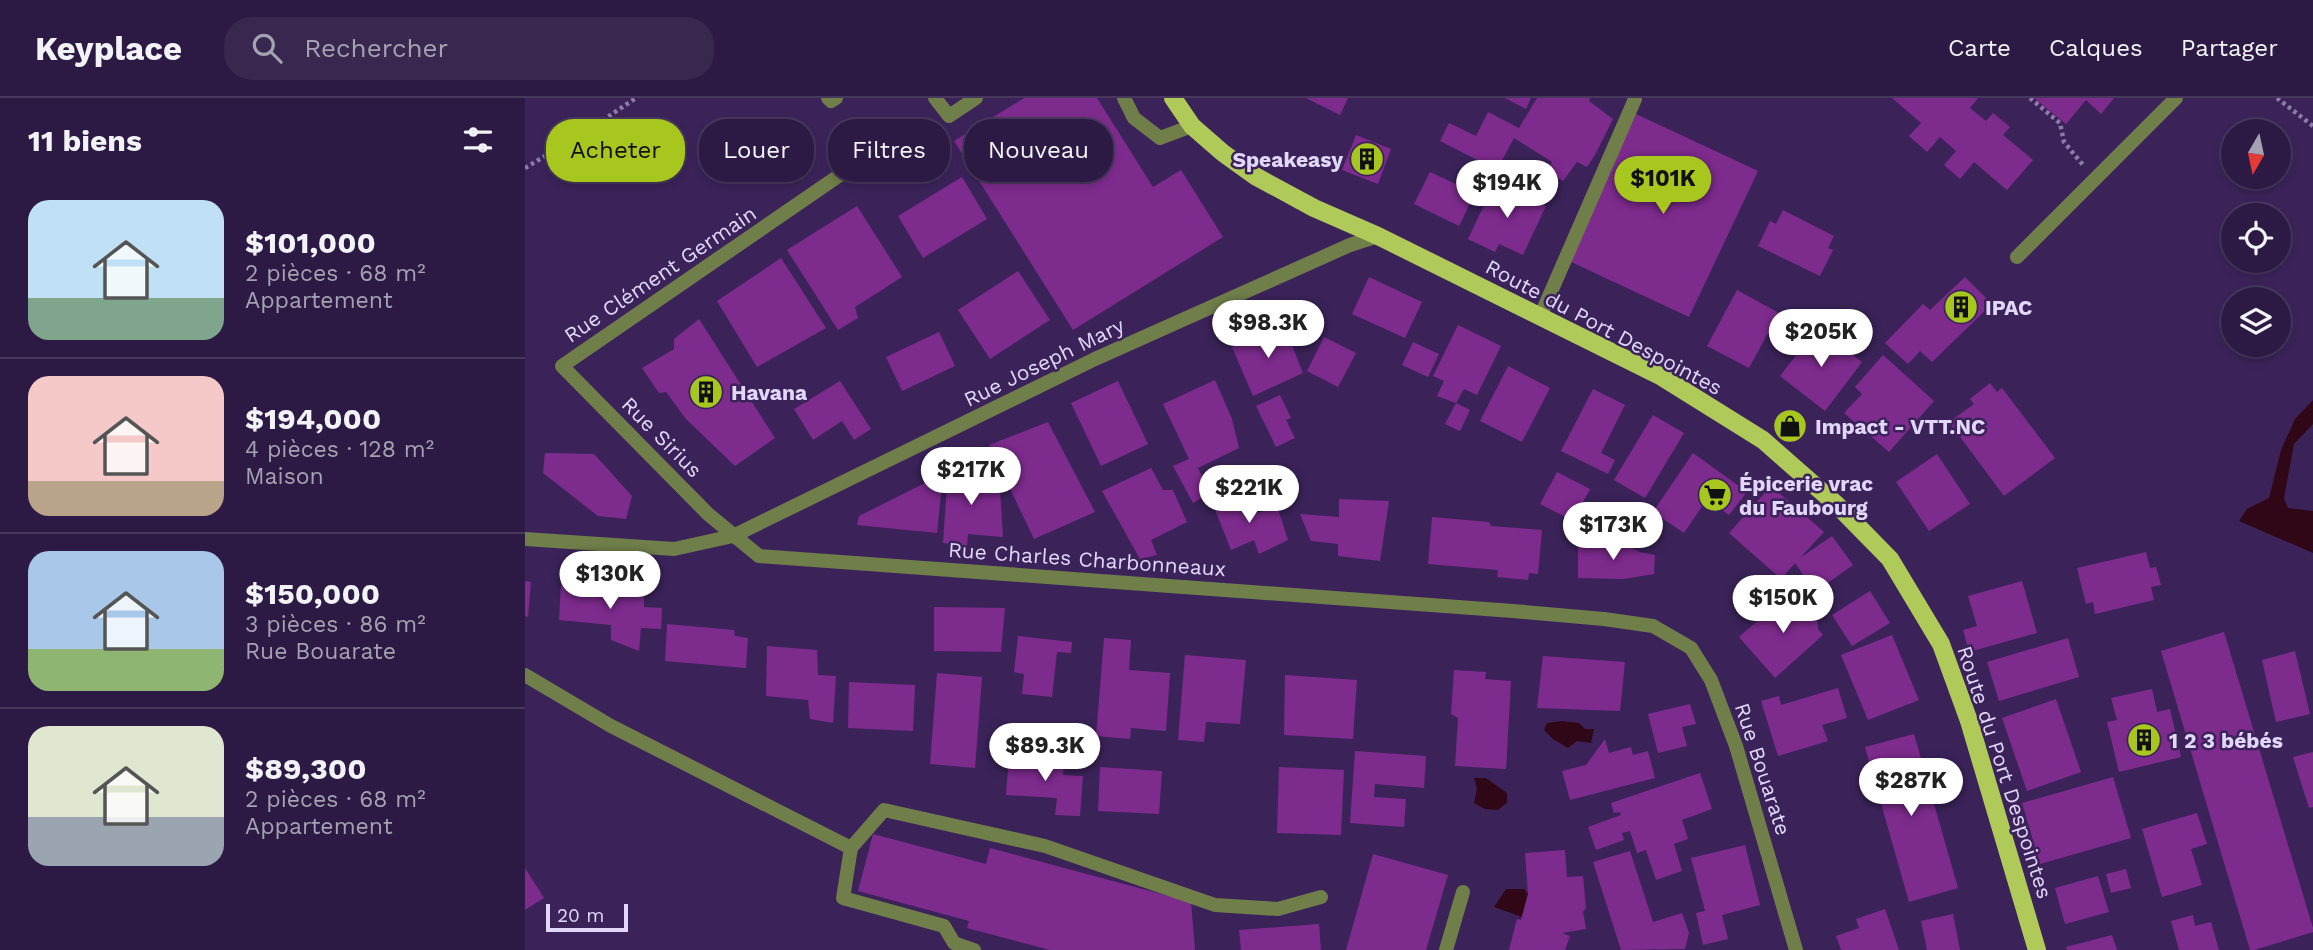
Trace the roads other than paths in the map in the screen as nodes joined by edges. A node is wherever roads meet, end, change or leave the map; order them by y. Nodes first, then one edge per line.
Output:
1 (828, 98) edge
2 (836, 98) edge
3 (935, 98) edge
4 (976, 98) edge
5 (1124, 98) edge
6 (1173, 98) edge
7 (2176, 98) edge
8 (1635, 99) edge
9 (1192, 126) junction
10 (831, 182) edge
11 (1378, 236) junction
12 (2017, 257) dead end
13 (1540, 317) junction
14 (562, 366) joint
15 (733, 536) junction
16 (525, 539) edge
17 (1653, 626) joint
18 (525, 675) edge
19 (851, 848) junction
20 (1463, 892) dead end
21 (1321, 897) dead end
22 (974, 950) edge
23 (1446, 950) edge
24 (1796, 950) edge
25 (2037, 950) edge

1 - 2 street
3 - 4 street
5 - 9 street
6 - 9 main road, Route du Port Despointes
7 - 12 street
8 - 13 street
9 - 11 main road, Route du Port Despointes
10 - 14 street, Rue Clément Germain
11 - 13 main road, Route du Port Despointes
11 - 15 street, Rue Joseph Mary
13 - 25 main road, Route du Port Despointes
14 - 15 street, Rue Sirius
15 - 16 street
15 - 17 street, Rue Charles Charbonneaux
17 - 24 street, Rue Bouarate
18 - 19 street
19 - 21 street
19 - 22 street
20 - 23 street

